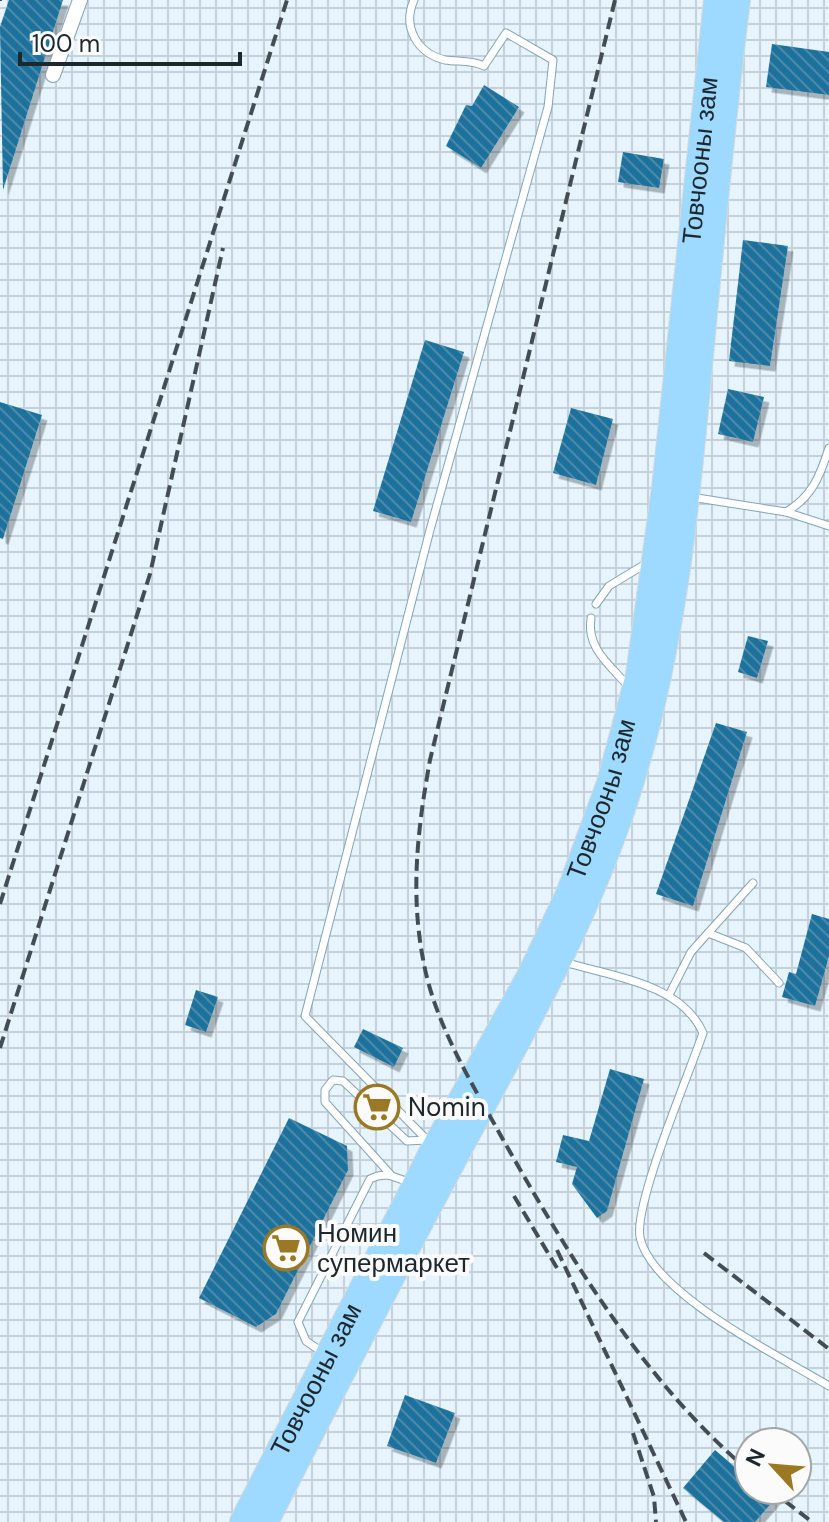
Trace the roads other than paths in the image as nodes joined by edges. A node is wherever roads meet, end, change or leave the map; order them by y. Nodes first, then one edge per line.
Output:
1 (80, 0) edge
2 (414, 0) edge
3 (717, 0) edge
4 (737, 0) edge
5 (53, 75) dead end
6 (829, 448) edge
7 (687, 496) junction
8 (786, 512) junction
9 (829, 526) edge
10 (655, 557) junction
11 (596, 604) dead end
12 (591, 618) dead end
13 (634, 694) junction
14 (753, 883) dead end
15 (708, 933) junction
16 (559, 960) junction
17 (779, 983) dead end
18 (669, 995) junction
19 (431, 1144) junction
20 (391, 1175) junction
21 (415, 1185) junction
22 (327, 1355) junction
23 (829, 1386) edge
24 (243, 1522) edge
25 (265, 1522) edge

1 - 5 street
2 - 19 lane
3 - 10 highway, Товчооны зам
4 - 7 highway, Товчооны зам
6 - 8 lane
7 - 8 lane
7 - 16 highway, Товчооны зам
8 - 9 lane
10 - 11 lane
10 - 13 highway, Товчооны зам
12 - 13 lane
13 - 19 highway, Товчооны зам
14 - 15 lane
15 - 17 lane
15 - 18 lane
16 - 18 lane
16 - 25 highway, Товчооны зам
18 - 23 lane
19 - 20 lane
19 - 21 highway, Товчооны зам
20 - 21 lane
20 - 22 lane
21 - 22 highway, Товчооны зам
22 - 24 highway, Товчооны зам

